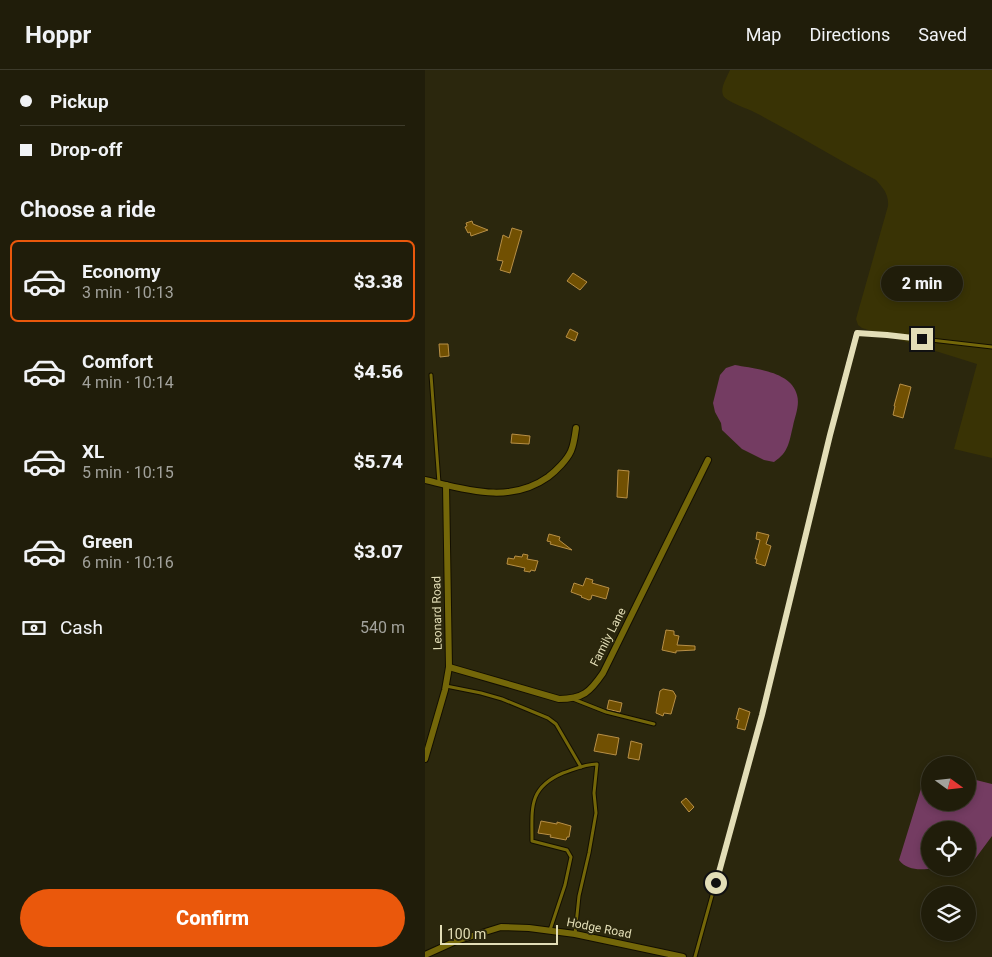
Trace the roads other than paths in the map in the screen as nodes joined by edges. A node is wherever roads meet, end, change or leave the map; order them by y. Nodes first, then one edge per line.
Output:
1 (992, 347) edge
2 (431, 375) dead end
3 (576, 428) dead end
4 (708, 460) dead end
5 (425, 480) edge
6 (443, 484) junction
7 (449, 667) junction
8 (446, 686) junction
9 (573, 699) junction
10 (654, 724) dead end
11 (425, 759) edge
12 (581, 767) junction
13 (549, 930) junction
14 (575, 934) junction
15 (435, 954) edge
16 (425, 955) edge
17 (683, 957) edge
18 (695, 957) edge

1 - 18 lane
2 - 6 lane
3 - 6 street
4 - 9 street, Family Lane
5 - 6 street
6 - 7 street, Leonard Road
7 - 8 street, Leonard Road
7 - 9 street
8 - 11 street, Leonard Road
8 - 12 lane
9 - 10 lane
12 - 13 lane
12 - 14 lane
13 - 14 street, Hodge Road
13 - 15 street, Hodge Road
14 - 17 street, Hodge Road
15 - 16 street, Hodge Road

